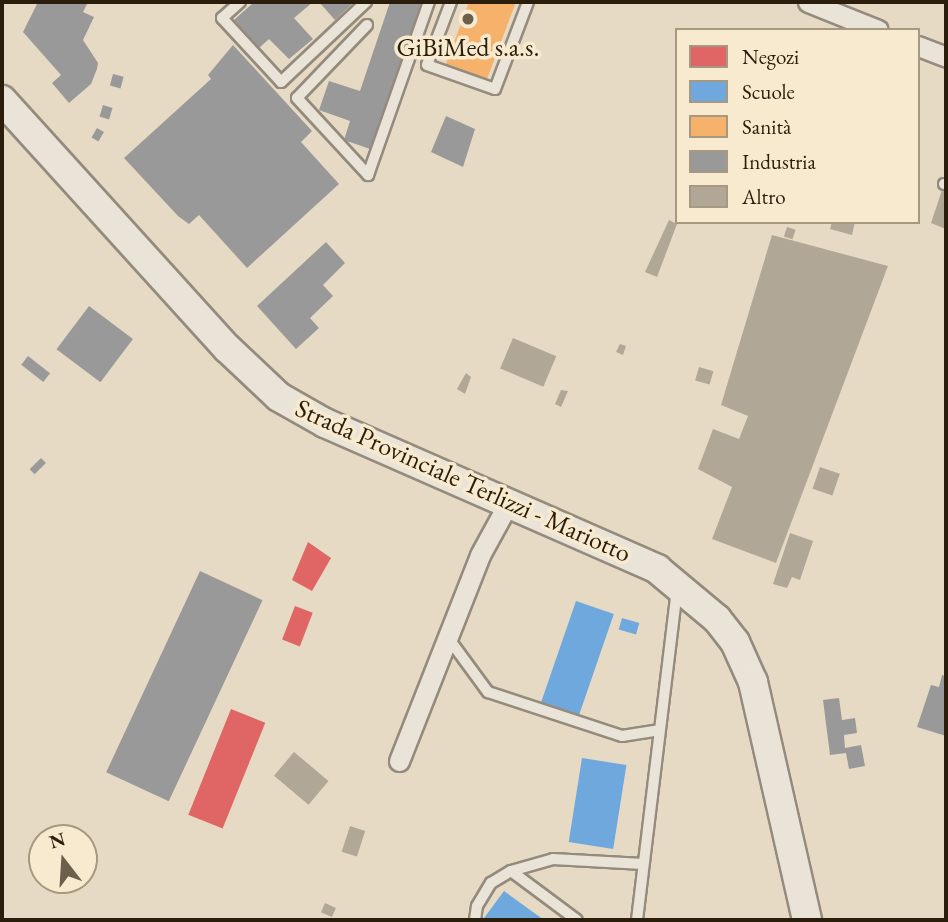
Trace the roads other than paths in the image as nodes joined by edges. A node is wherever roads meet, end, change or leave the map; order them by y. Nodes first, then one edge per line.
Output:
1 (240, 2) edge
2 (366, 2) edge
3 (429, 2) edge
4 (452, 2) edge
5 (528, 2) edge
6 (808, 2) edge
7 (367, 24) dead end
8 (873, 28) edge
9 (920, 47) edge
10 (946, 57) edge
11 (2, 100) edge
12 (509, 502) junction
13 (679, 584) junction
14 (449, 639) junction
15 (659, 730) junction
16 (400, 761) dead end
17 (643, 864) junction
18 (511, 871) junction
19 (475, 920) edge
20 (577, 920) edge
21 (637, 920) edge
22 (807, 920) edge

1 - 2 lane
3 - 7 lane
4 - 5 lane
6 - 8 street
9 - 10 street
11 - 12 main road, Strada Provinciale Terlizzi - Mariotto
12 - 13 main road, Strada Provinciale Terlizzi - Mariotto
12 - 14 street
13 - 15 lane
13 - 22 main road, Strada Provinciale Terlizzi - Mariotto
14 - 15 lane
14 - 16 street
15 - 17 lane
17 - 18 lane
17 - 21 lane
18 - 19 lane
18 - 20 lane

